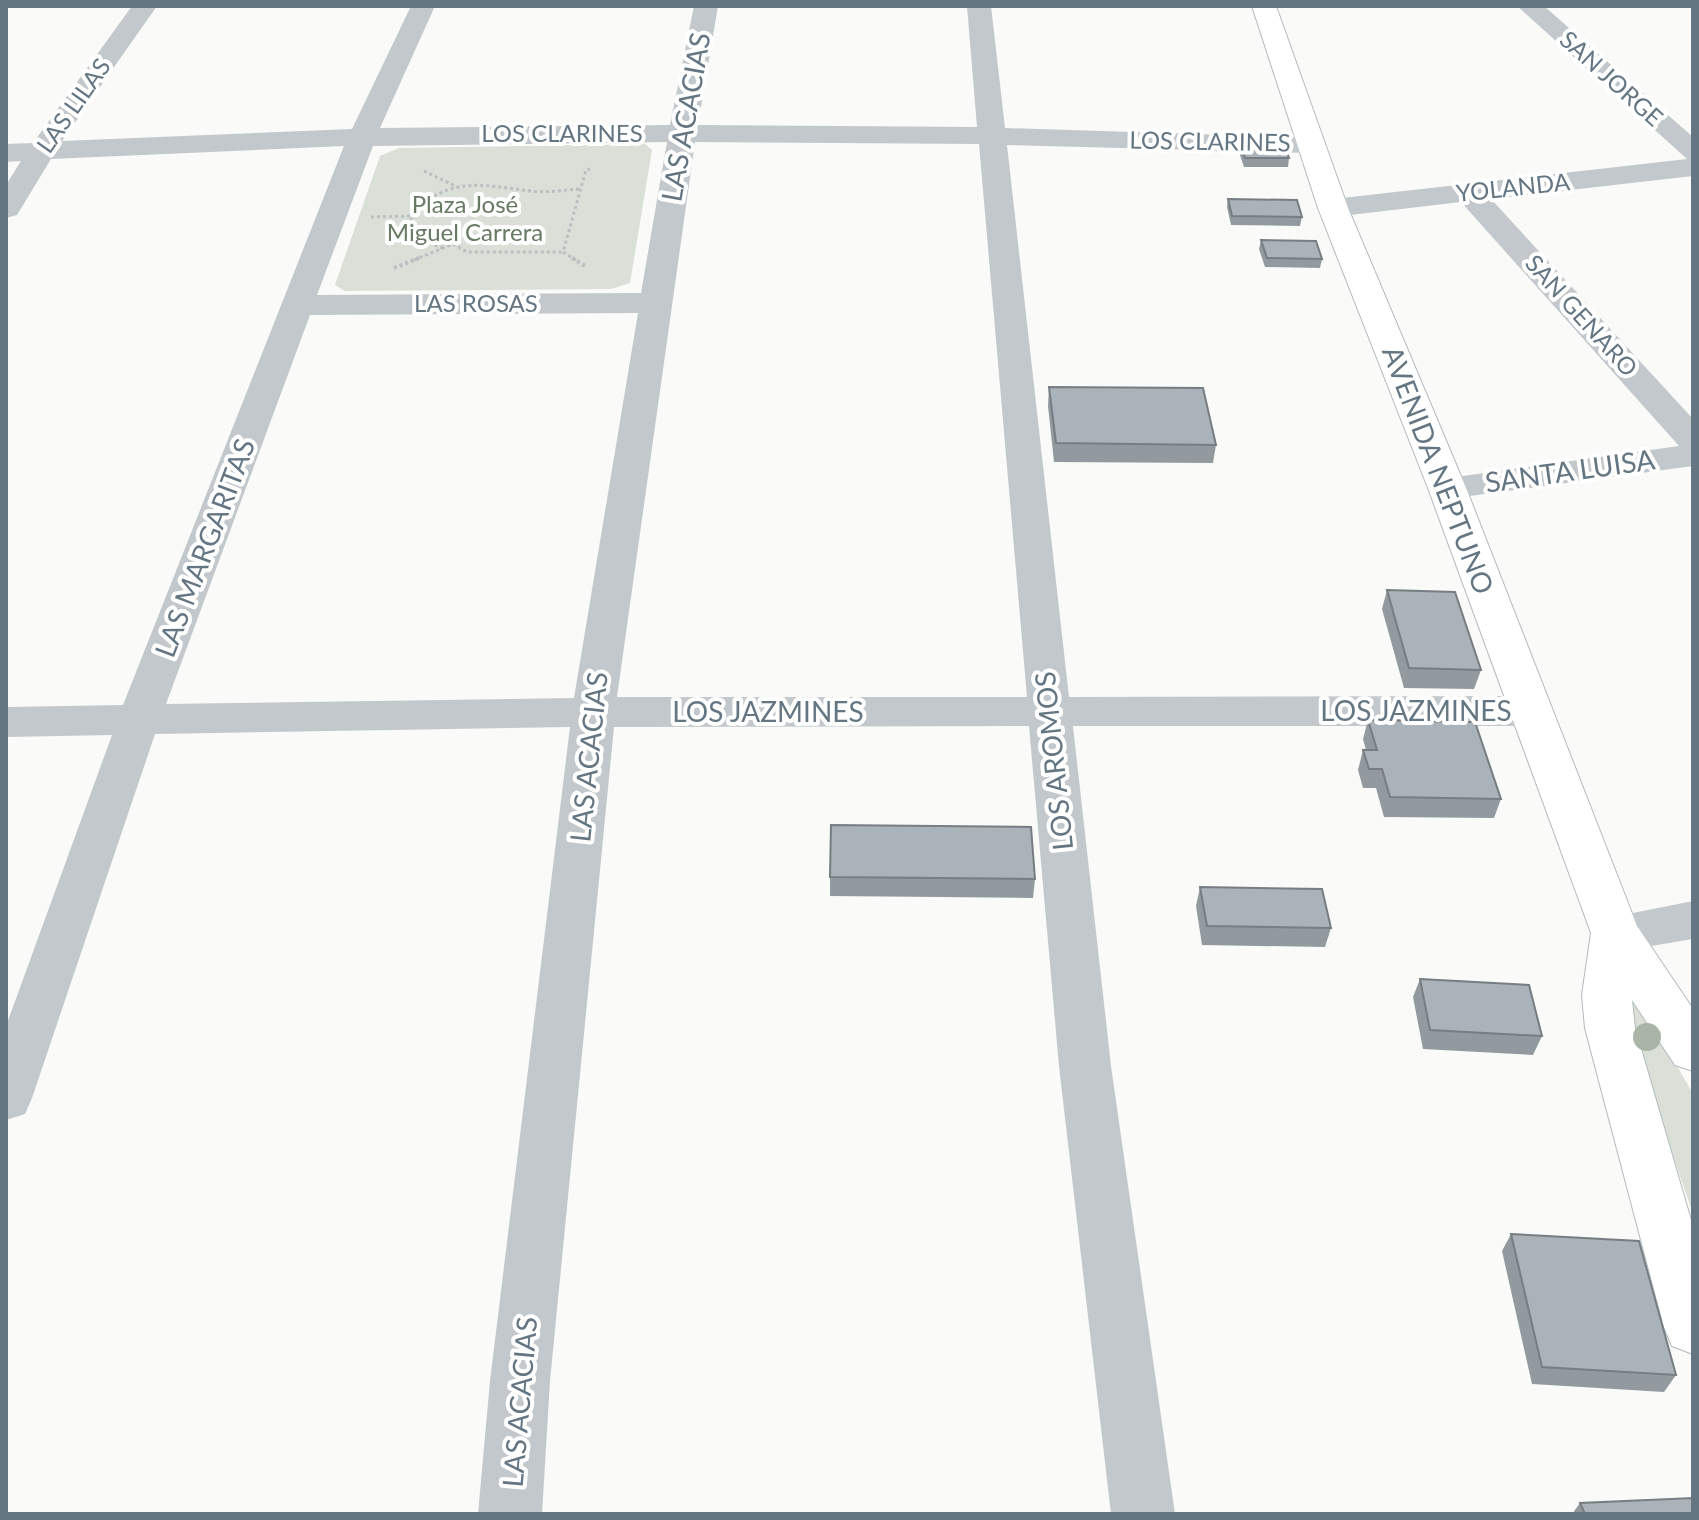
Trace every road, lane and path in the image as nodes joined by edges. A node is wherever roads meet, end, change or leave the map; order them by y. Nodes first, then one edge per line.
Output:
1 (145, 6) edge
2 (423, 6) edge
3 (706, 6) edge
4 (979, 6) edge
5 (1264, 6) edge
6 (1529, 6) edge
7 (682, 134) junction
8 (362, 136) junction
9 (991, 136) junction
10 (1311, 144) junction
11 (42, 150) junction
12 (1693, 152) edge
13 (6, 153) edge
14 (599, 165) dead end
15 (1693, 167) edge
16 (581, 189) junction
17 (1469, 193) junction
18 (1333, 208) junction
19 (6, 209) edge
20 (410, 216) junction
21 (369, 217) dead end
22 (443, 248) junction
23 (563, 252) junction
24 (639, 303) junction
25 (312, 305) junction
26 (1693, 440) edge
27 (1693, 455) edge
28 (1447, 488) junction
29 (1050, 711) junction
30 (1531, 711) junction
31 (594, 712) junction
32 (140, 718) junction
33 (6, 722) edge
34 (1693, 920) edge
35 (1615, 933) junction
36 (1693, 1050) edge
37 (6, 1098) edge
38 (1693, 1327) edge
39 (510, 1514) edge
40 (1143, 1514) edge

1 - 11 street, LAS LILAS
2 - 8 street, LAS MARGARITAS
3 - 7 street, LAS ACACIAS
4 - 9 street, LOS AROMOS
5 - 10 main road, AVENIDA NEPTUNO
6 - 12 street, SAN JORGE
7 - 8 street, LOS CLARINES
7 - 9 street, LOS CLARINES
7 - 24 street, LAS ACACIAS
8 - 11 street, LOS CLARINES
8 - 25 street, LAS MARGARITAS
9 - 10 street, LOS CLARINES
9 - 29 street, LOS AROMOS
10 - 18 main road, AVENIDA NEPTUNO
11 - 13 street, LOS CLARINES
11 - 19 street, LAS LILAS
14 - 16 path
15 - 17 street, YOLANDA
16 - 20 path
16 - 23 path
17 - 18 street, YOLANDA
17 - 26 street, SAN GENARO
18 - 28 main road, AVENIDA NEPTUNO
20 - 21 path
20 - 22 path
22 - 23 path
22 - 25 path
23 - 24 path
24 - 25 street, LAS ROSAS
24 - 31 street, LAS ACACIAS
25 - 32 street, LAS MARGARITAS
27 - 28 street, SANTA LUISA
28 - 30 main road, AVENIDA NEPTUNO
29 - 30 street, LOS JAZMINES
29 - 31 street, LOS JAZMINES
29 - 40 street, LOS AROMOS
30 - 35 main road, AVENIDA NEPTUNO
31 - 32 street, LOS JAZMINES
31 - 39 street, LAS ACACIAS
32 - 33 street, LOS JAZMINES
32 - 37 street, LAS MARGARITAS
34 - 35 street
35 - 36 main road, AVENIDA NEPTUNO
35 - 38 main road, AVENIDA NEPTUNO

